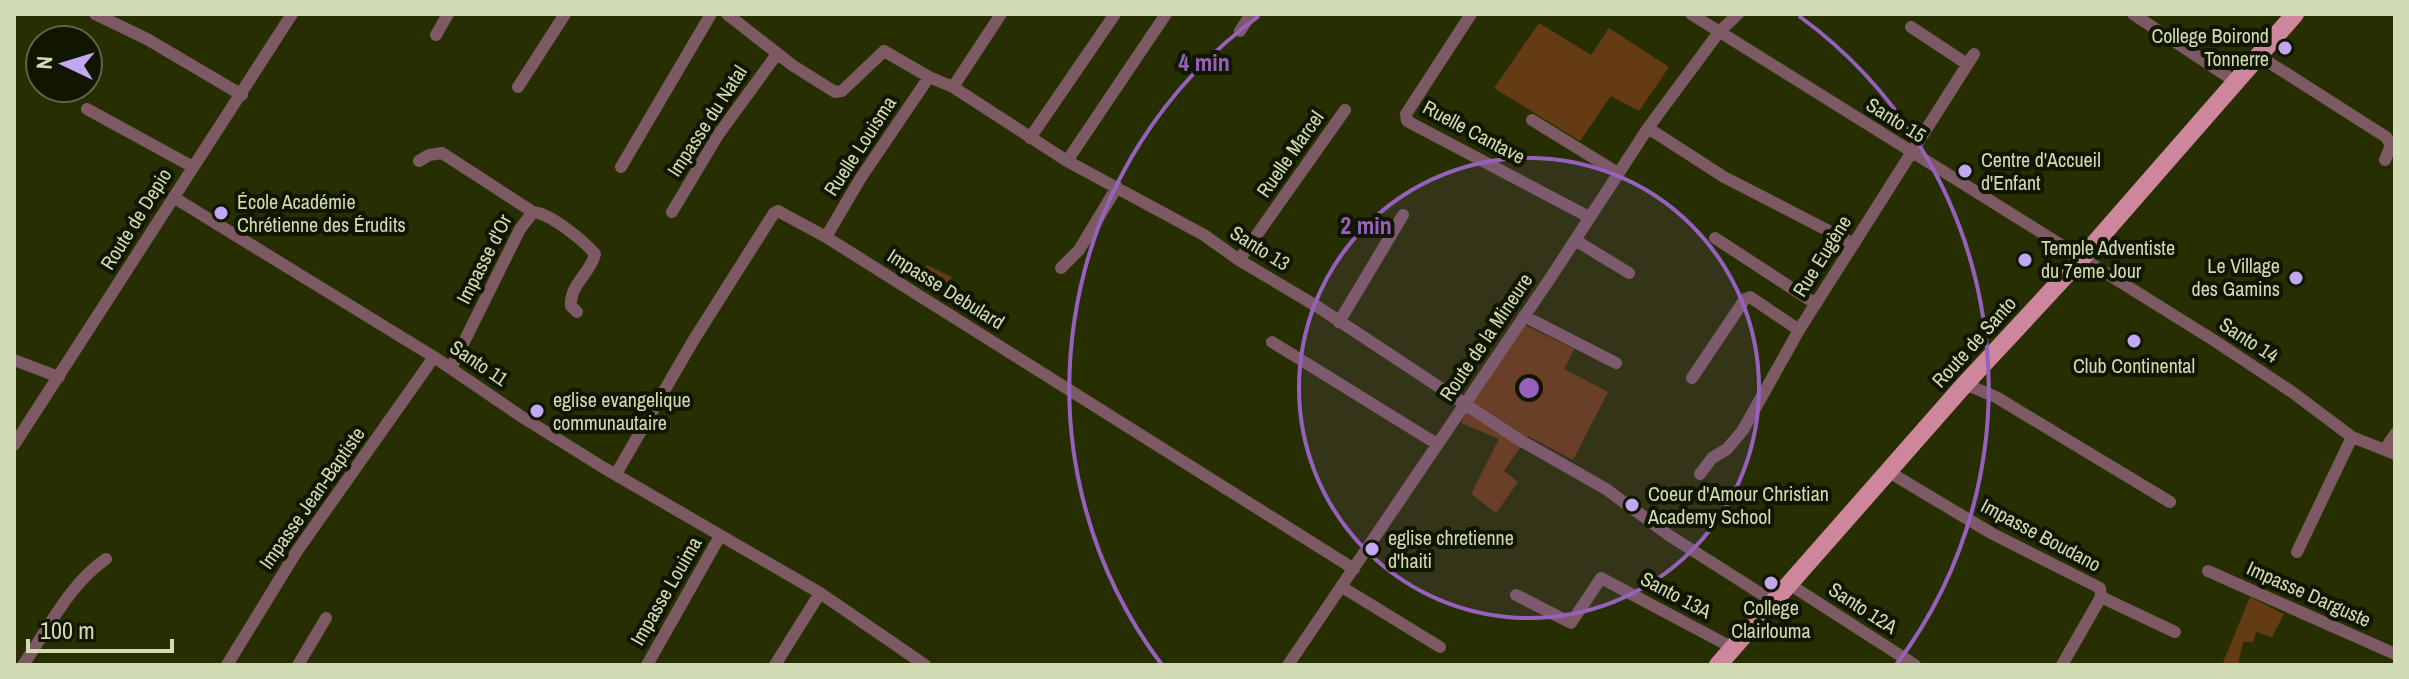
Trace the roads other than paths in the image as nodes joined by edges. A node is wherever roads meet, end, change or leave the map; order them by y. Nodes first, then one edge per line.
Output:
1 (95, 14) edge
2 (292, 14) edge
3 (448, 14) edge
4 (565, 14) edge
5 (711, 14) edge
6 (727, 14) edge
7 (1001, 14) edge
8 (1115, 14) edge
9 (1166, 14) edge
10 (1251, 14) edge
11 (1471, 14) edge
12 (1691, 14) edge
13 (1738, 14) edge
14 (2133, 14) edge
15 (2295, 14) edge
16 (744, 19) edge
17 (1911, 27) dead end
18 (1240, 31) dead end
19 (1719, 32) junction
20 (436, 35) dead end
21 (777, 54) junction
22 (2259, 56) junction
23 (929, 77) junction
24 (2236, 82) junction
25 (518, 87) dead end
26 (953, 87) junction
27 (242, 95) junction
28 (87, 109) dead end
29 (1345, 110) dead end
30 (1532, 120) dead end
31 (1648, 128) junction
32 (1030, 138) junction
33 (1911, 153) junction
34 (2385, 160) dead end
35 (419, 161) dead end
36 (1067, 161) junction
37 (193, 167) junction
38 (621, 167) dead end
39 (1618, 173) junction
40 (1117, 187) junction
41 (173, 197) junction
42 (533, 212) junction
43 (672, 212) dead end
44 (1403, 215) dead end
45 (1589, 217) junction
46 (826, 237) junction
47 (1715, 238) dead end
48 (1575, 240) junction
49 (1854, 244) junction
50 (2081, 259) junction
51 (1239, 260) junction
52 (1061, 268) dead end
53 (1629, 273) dead end
54 (1816, 304) junction
55 (577, 312) dead end
56 (1524, 316) junction
57 (1339, 322) junction
58 (1799, 330) junction
59 (1272, 342) dead end
60 (434, 357) junction
61 (14, 360) edge
62 (1616, 363) dead end
63 (451, 368) junction
64 (59, 377) junction
65 (1692, 378) dead end
66 (1965, 384) junction
67 (1464, 404) junction
68 (2395, 434) edge
69 (2352, 437) junction
70 (1437, 444) junction
71 (14, 445) edge
72 (2390, 452) edge
73 (1889, 472) junction
74 (616, 474) junction
75 (1700, 474) dead end
76 (2170, 502) dead end
77 (720, 536) junction
78 (2297, 552) dead end
79 (106, 559) dead end
80 (1354, 569) junction
81 (2208, 571) dead end
82 (1789, 584) junction
83 (1342, 587) junction
84 (820, 593) junction
85 (1516, 595) dead end
86 (2101, 597) junction
87 (1774, 602) junction
88 (326, 618) dead end
89 (2175, 632) dead end
90 (1440, 647) dead end
91 (1733, 648) junction
92 (2395, 654) edge
93 (23, 665) edge
94 (227, 665) edge
95 (298, 665) edge
96 (647, 665) edge
97 (775, 665) edge
98 (925, 665) edge
99 (1288, 665) edge
100 (1718, 665) edge
101 (1915, 665) edge
102 (2063, 665) edge

1 - 27 street
2 - 27 street, Route de Depio
3 - 20 street
4 - 25 street
5 - 38 street
6 - 16 street, Santo 13
7 - 26 street
8 - 32 street
9 - 36 street
10 - 18 street
11 - 45 street, Ruelle Cantave
12 - 19 street, Santo 15
13 - 19 street, Route de la Mineure
14 - 24 street
15 - 22 main road, Route de Santo
16 - 21 street, Santo 13
17 - 33 street, Rue Eugène
19 - 31 street, Route de la Mineure
19 - 33 street, Santo 15
21 - 23 street, Santo 13
21 - 43 street, Impasse du Natal
22 - 24 main road, Route de Santo
22 - 34 street
23 - 26 street, Santo 13
23 - 46 street, Ruelle Louisma
24 - 50 main road, Route de Santo
26 - 32 street, Santo 13
27 - 37 street, Route de Depio
28 - 37 street
29 - 51 street, Ruelle Marcel
30 - 39 street
31 - 39 street, Route de la Mineure
31 - 49 street
32 - 36 street, Santo 13
33 - 49 street, Rue Eugène
33 - 50 street, Santo 15
35 - 42 street
36 - 40 street, Santo 13
37 - 41 street, Route de Depio
39 - 45 street, Route de la Mineure
40 - 51 street, Santo 13
40 - 52 street
41 - 60 street, Santo 11
41 - 64 street, Route de Depio
42 - 55 street, Impasse d'Or
42 - 63 street, Impasse d'Or
44 - 57 street
45 - 48 street, Route de la Mineure
46 - 74 street, Impasse Debulard
46 - 80 street, Impasse Debulard
47 - 54 street
48 - 53 street
48 - 56 street, Route de la Mineure
49 - 54 street, Rue Eugène
50 - 66 main road, Route de Santo
50 - 69 street, Santo 14
51 - 57 street, Santo 13
54 - 58 street, Rue Eugène
56 - 62 street
56 - 67 street, Route de la Mineure
57 - 67 street, Santo 13
58 - 65 street
58 - 75 street, Rue Eugène
59 - 70 street
60 - 63 street, Santo 11
60 - 94 street, Impasse Jean-Baptiste
61 - 64 street
63 - 74 street, Santo 11
64 - 71 street, Route de Depio
66 - 73 main road, Route de Santo
66 - 76 street
67 - 70 street, Route de la Mineure
67 - 87 street, Santo 13
68 - 72 street
69 - 72 street, Santo 14
69 - 78 street
70 - 80 street, Route de la Mineure
73 - 82 main road, Route de Santo
73 - 86 street, Impasse Boudano
74 - 77 street, Santo 11
77 - 84 street, Santo 11
77 - 96 street, Impasse Louima
79 - 93 street
80 - 83 street, Route de la Mineure
81 - 92 street, Impasse Darguste
82 - 87 main road, Route de Santo
82 - 101 street, Santo 12A
83 - 90 street
83 - 99 street, Route de la Mineure
84 - 97 street
84 - 98 street, Santo 11
85 - 91 street, Santo 13A
86 - 89 street
86 - 102 street, Impasse Boudano
87 - 91 main road, Route de Santo
88 - 95 street
91 - 100 main road, Route de Santo

